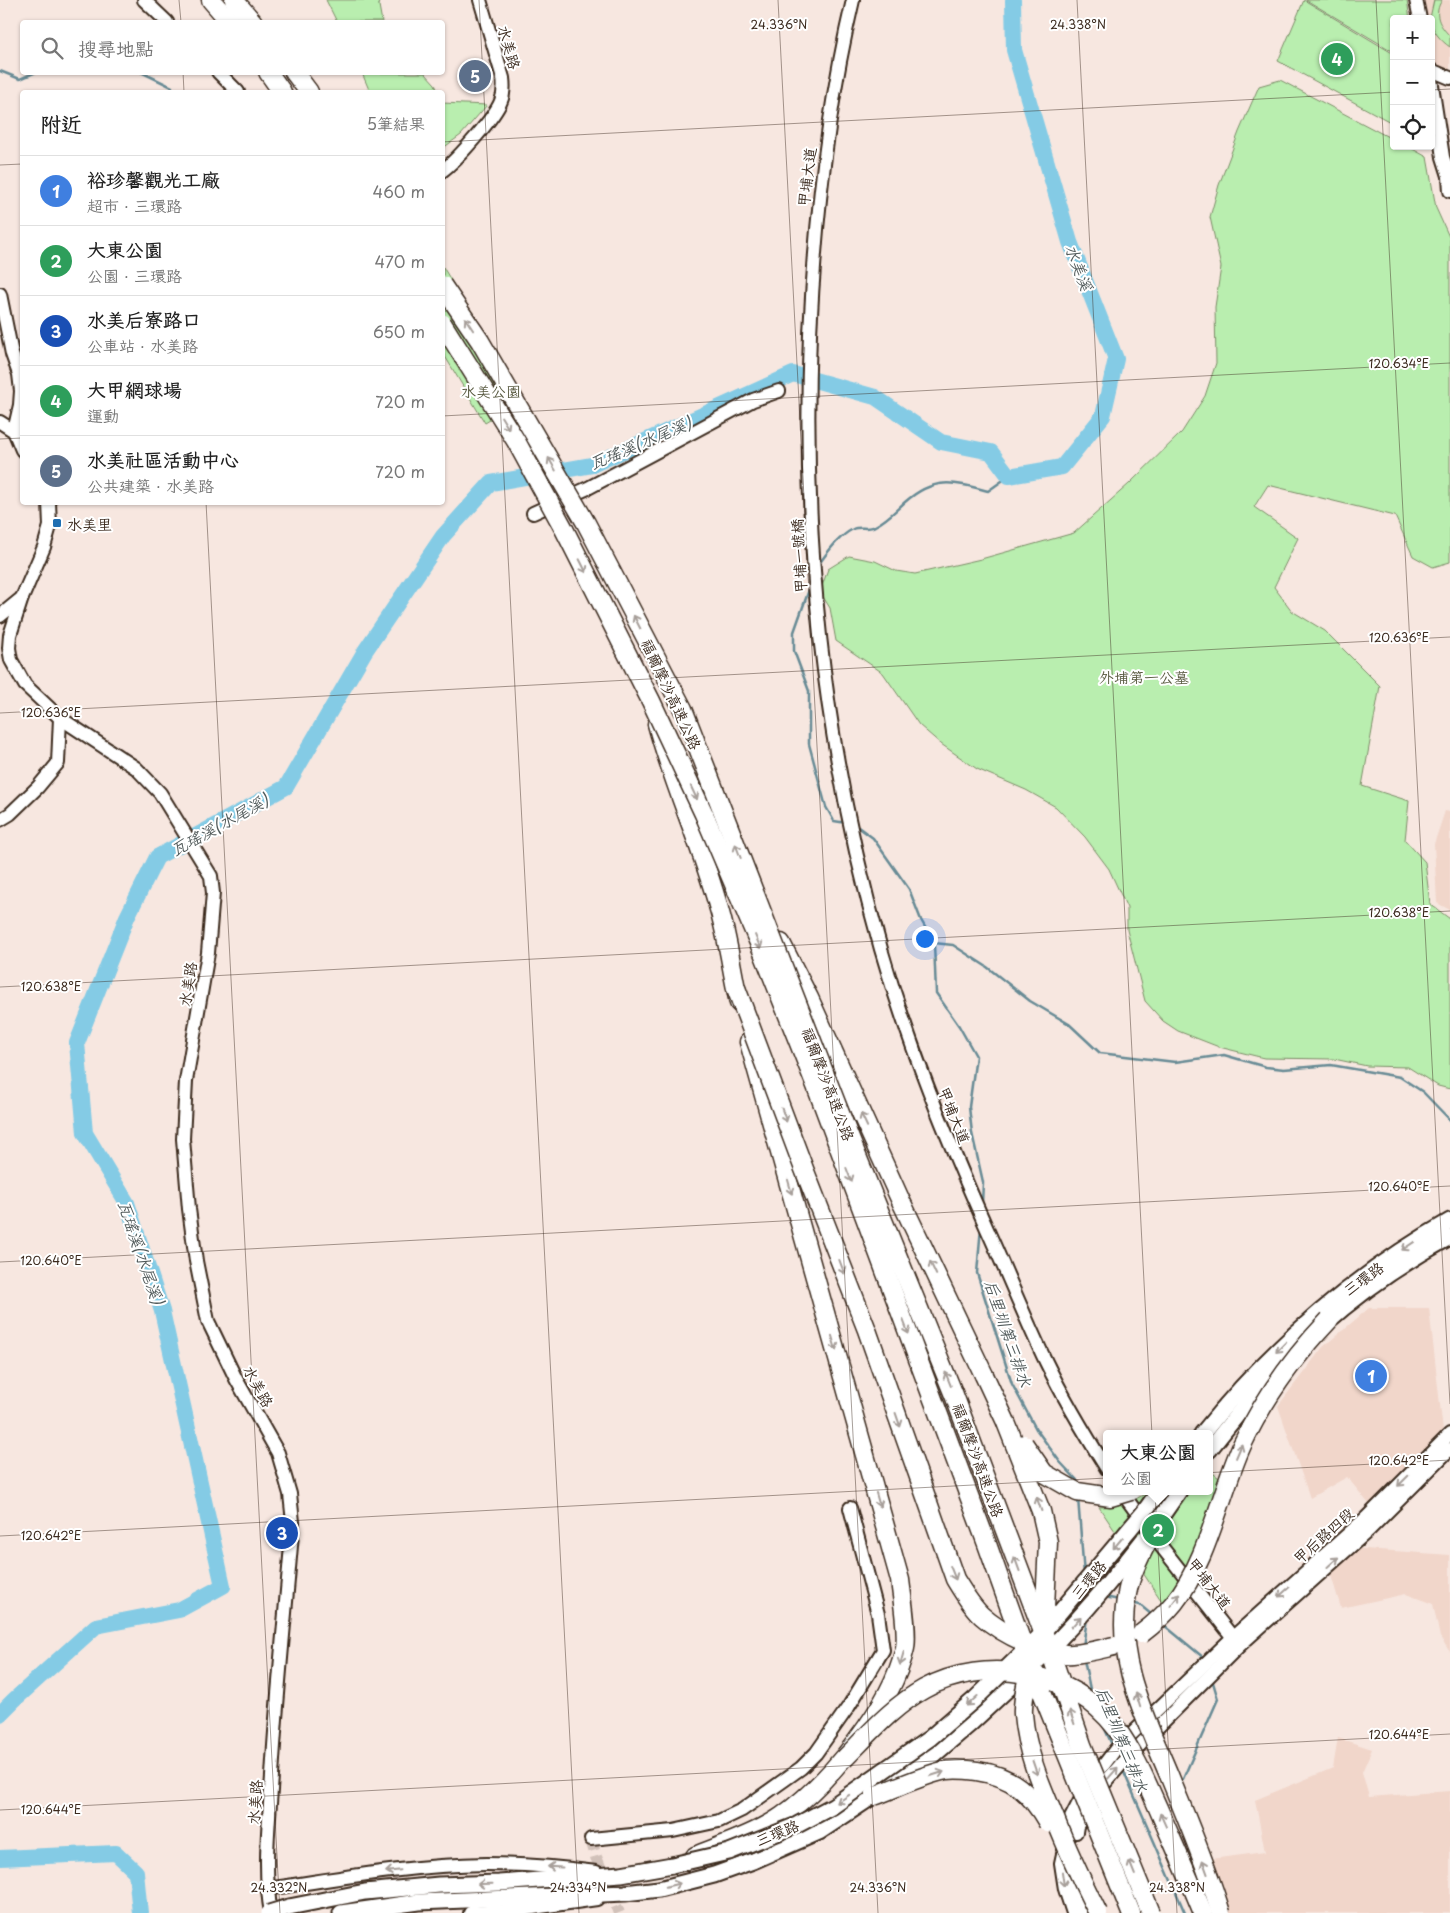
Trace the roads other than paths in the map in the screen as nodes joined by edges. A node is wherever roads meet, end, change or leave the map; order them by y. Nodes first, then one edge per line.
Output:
1 (144, 0) edge
2 (211, 0) edge
3 (234, 0) edge
4 (480, 0) edge
5 (853, 0) edge
6 (1416, 0) edge
7 (1419, 15) edge
8 (165, 20) edge
9 (228, 20) edge
10 (252, 20) edge
11 (1435, 72) edge
12 (221, 75) edge
13 (270, 75) edge
14 (296, 75) edge
15 (1450, 78) edge
16 (236, 90) edge
17 (281, 90) edge
18 (308, 90) edge
19 (1435, 105) edge
20 (445, 169) edge
21 (1450, 191) edge
22 (445, 288) edge
23 (0, 294) edge
24 (445, 327) edge
25 (809, 360) joint
26 (20, 382) edge
27 (779, 391) dead end
28 (20, 405) edge
29 (0, 422) edge
30 (14, 431) junction
31 (20, 445) edge
32 (49, 505) edge
33 (533, 513) dead end
34 (22, 598) junction
35 (0, 616) edge
36 (651, 701) junction
37 (60, 718) junction
38 (836, 750) joint
39 (0, 820) edge
40 (756, 896) junction
41 (736, 988) junction
42 (1450, 1221) edge
43 (1450, 1237) edge
44 (1329, 1320) junction
45 (984, 1375) junction
46 (1205, 1430) edge
47 (1450, 1434) edge
48 (1213, 1445) edge
49 (1450, 1450) edge
50 (1103, 1462) edge
51 (1118, 1495) edge
52 (1124, 1495) edge
53 (1156, 1495) edge
54 (1176, 1495) edge
55 (850, 1508) dead end
56 (1156, 1524) junction
57 (1038, 1638) junction
58 (1236, 1642) junction
59 (1029, 1669) junction
60 (1203, 1674) junction
61 (844, 1759) junction
62 (874, 1796) junction
63 (592, 1839) dead end
64 (672, 1865) junction
65 (621, 1874) junction
66 (1078, 1874) junction
67 (267, 1889) junction
68 (625, 1893) junction
69 (270, 1913) edge
70 (341, 1913) edge
71 (470, 1913) edge
72 (1073, 1913) edge
73 (1083, 1913) edge
74 (1098, 1913) edge
75 (1131, 1913) edge
76 (1151, 1913) edge
77 (1203, 1913) edge
78 (1221, 1913) edge

1 - 8 street
2 - 9 highway
3 - 10 highway
4 - 20 street, 水美路
5 - 25 street, 甲埔大道
6 - 7 street
11 - 15 street
12 - 16 street
13 - 17 highway
14 - 18 highway
19 - 21 street
40 -> 22 highway, 福爾摩沙高速公路, bridge
23 - 26 street
24 -> 36 highway, 福爾摩沙高速公路, bridge
25 - 38 street, 甲埔一號橋
27 - 33 street
28 - 30 street
29 - 30 street
30 - 31 street
32 - 34 street
34 - 35 street
34 - 37 street
36 - 41 highway, bridge
36 -> 75 highway, 福爾摩沙高速公路, bridge
37 - 39 street
37 - 67 street, 水美路
38 - 50 street, 甲埔大道
45 -> 40 highway, bridge
76 -> 40 highway, 福爾摩沙高速公路, bridge
41 -> 44 highway, bridge
41 -> 61 highway, bridge
42 -> 46 main road, 三環路
43 - 44 main road, 三環路
44 - 48 main road, 三環路, bridge
45 - 51 highway, bridge
57 -> 45 highway, bridge
47 -> 58 street, 甲后路四段
58 -> 49 street, 甲后路四段
52 - 58 street, 甲埔大道
53 -> 57 main road, 三環路, bridge
54 - 56 main road, 三環路
55 - 63 street
59 -> 56 main road, 三環路, bridge
78 -> 56 highway, bridge
57 - 59 main road, bridge
57 -> 64 main road, 三環路, bridge
58 - 60 street, 甲后路四段
59 - 62 main road, 三環路, bridge
59 -> 66 highway, bridge
60 -> 72 street
73 -> 60 street
61 - 64 highway, bridge
77 -> 61 highway, bridge
62 -> 66 highway, bridge
68 -> 62 main road, 三環路
64 - 65 main road, 三環路
65 -> 67 street
65 -> 69 main road, 三環路, bridge
66 - 74 highway, bridge
67 - 69 street, 水美路
68 - 70 main road, 三環路
68 - 71 street

